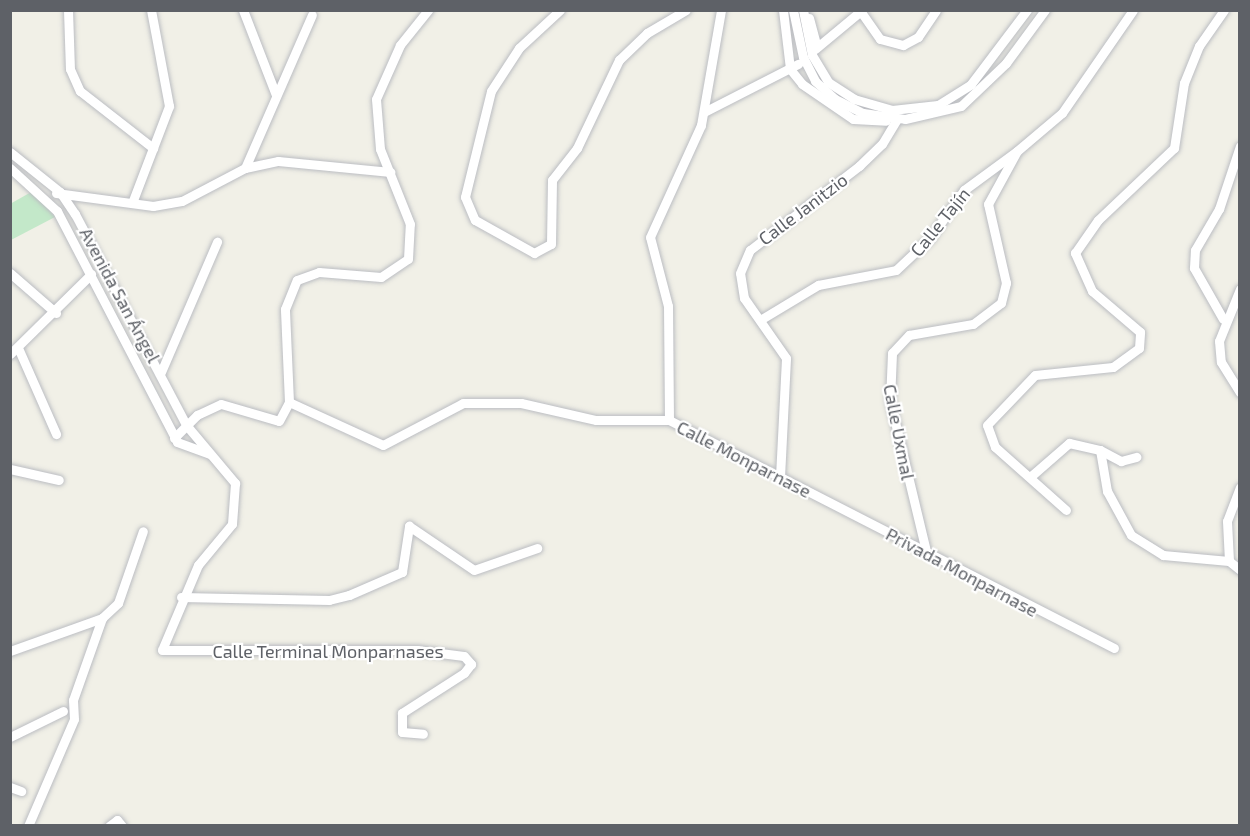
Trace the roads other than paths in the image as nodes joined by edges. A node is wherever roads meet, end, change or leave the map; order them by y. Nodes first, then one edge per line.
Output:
1 (68, 10) edge
2 (151, 10) edge
3 (243, 10) edge
4 (428, 10) edge
5 (560, 10) edge
6 (686, 10) edge
7 (721, 10) edge
8 (783, 10) edge
9 (794, 10) edge
10 (803, 10) edge
11 (809, 10) edge
12 (936, 10) edge
13 (1029, 10) edge
14 (1133, 10) edge
15 (1224, 10) edge
16 (862, 11) edge
17 (1042, 14) edge
18 (312, 15) dead end
19 (794, 66) junction
20 (276, 95) junction
21 (704, 112) junction
22 (895, 119) junction
23 (1239, 146) edge
24 (153, 148) junction
25 (1017, 151) junction
26 (10, 152) edge
27 (10, 168) edge
28 (245, 168) junction
29 (390, 172) junction
30 (60, 192) junction
31 (42, 194) junction
32 (132, 202) junction
33 (217, 242) dead end
34 (10, 273) edge
35 (91, 274) junction
36 (1239, 289) edge
37 (56, 313) junction
38 (1223, 319) junction
39 (760, 320) junction
40 (15, 352) edge
41 (161, 372) junction
42 (1239, 392) edge
43 (289, 402) junction
44 (669, 420) junction
45 (187, 426) junction
46 (56, 434) dead end
47 (174, 438) junction
48 (1100, 450) junction
49 (210, 454) junction
50 (1136, 457) dead end
51 (10, 469) edge
52 (780, 477) junction
53 (1030, 477) junction
54 (59, 480) dead end
55 (1239, 488) edge
56 (1066, 510) dead end
57 (857, 518) joint
58 (143, 531) dead end
59 (537, 548) dead end
60 (927, 551) junction
61 (1229, 561) junction
62 (1239, 570) edge
63 (181, 597) junction
64 (102, 618) junction
65 (1114, 648) dead end
66 (162, 650) joint
67 (10, 651) edge
68 (63, 711) dead end
69 (423, 734) dead end
70 (10, 737) edge
71 (10, 787) edge
72 (21, 791) dead end
73 (28, 825) edge
74 (109, 825) edge
75 (122, 825) edge

1 - 24 street
2 - 24 street
3 - 20 street
4 - 29 street
5 - 6 street
7 - 21 street
8 - 19 street
9 - 22 street
10 - 13 street
11 - 16 street
12 - 16 street
13 - 17 street
14 - 25 street, Calle Uxmal
15 - 53 street
17 - 22 street
18 - 20 street
19 - 21 street
19 - 22 street
20 - 28 street
21 - 44 street
22 - 39 street, Calle Janitzio
23 - 38 street
24 - 32 street
25 - 39 street, Calle Tajín
25 - 60 street, Calle Uxmal
26 - 30 street, Avenida San Ángel
27 - 31 street, Avenida San Ángel
28 - 29 street
28 - 32 street
29 - 43 street
30 - 31 street
30 - 32 street
30 - 41 street, Avenida San Ángel
31 - 35 street, Avenida San Ángel
33 - 41 street
34 - 37 street
35 - 37 street
35 - 47 street, Avenida San Ángel
36 - 38 street
37 - 40 street
38 - 42 street
39 - 52 street, Calle Janitzio
40 - 46 street
41 - 45 street, Avenida San Ángel
43 - 44 street, Calle Monparnase
43 - 45 street
44 - 52 street, Calle Monparnase
45 - 47 street
45 - 49 street, Avenida San Ángel
47 - 49 street, Avenida San Ángel
48 - 50 street
48 - 53 street
48 - 61 street
49 - 63 street, Avenida San Ángel
51 - 54 street
52 - 57 street, Calle Monparnase
53 - 56 street
55 - 61 street
57 - 60 street, Privada Monparnase
58 - 64 street
59 - 63 street
60 - 65 street, Privada Monparnase
61 - 62 street
63 - 66 street, Avenida San Ángel
64 - 67 street
64 - 73 street
66 - 69 street, Calle Terminal Monparnases
68 - 70 street
71 - 72 street
74 - 75 street

